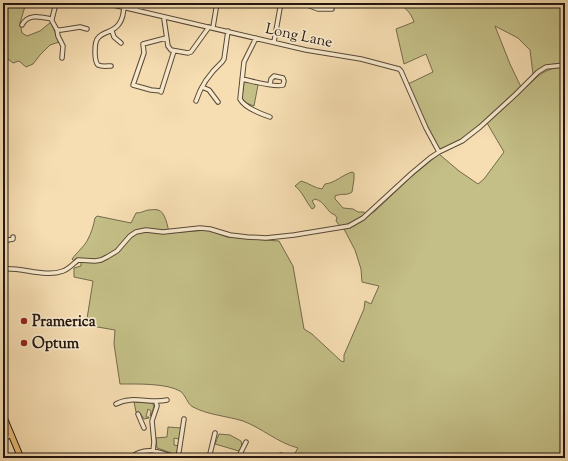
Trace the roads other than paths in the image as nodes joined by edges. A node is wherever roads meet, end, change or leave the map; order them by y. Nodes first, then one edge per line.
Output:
1 (56, 3) edge
2 (105, 3) edge
3 (138, 3) edge
4 (217, 3) edge
5 (238, 3) edge
6 (249, 3) edge
7 (283, 3) edge
8 (302, 3) edge
9 (322, 4) dead end
10 (124, 5) edge
11 (320, 9) junction
12 (332, 9) dead end
13 (136, 10) junction
14 (164, 17) junction
15 (52, 18) junction
16 (22, 25) dead end
17 (211, 27) junction
18 (87, 29) dead end
19 (57, 30) junction
20 (112, 31) junction
21 (228, 31) junction
22 (166, 38) junction
23 (256, 38) junction
24 (274, 42) junction
25 (121, 43) dead end
26 (174, 51) junction
27 (62, 58) dead end
28 (565, 65) edge
29 (111, 66) dead end
30 (242, 79) junction
31 (270, 84) dead end
32 (202, 86) junction
33 (196, 101) dead end
34 (211, 102) dead end
35 (270, 117) dead end
36 (439, 152) junction
37 (13, 237) dead end
38 (3, 241) edge
39 (3, 269) edge
40 (167, 400) dead end
41 (156, 402) junction
42 (116, 404) dead end
43 (138, 414) dead end
44 (3, 415) edge
45 (184, 420) dead end
46 (152, 421) junction
47 (142, 422) junction
48 (144, 428) dead end
49 (215, 433) dead end
50 (12, 435) junction
51 (3, 439) edge
52 (246, 442) dead end
53 (153, 451) junction
54 (170, 457) edge
55 (21, 458) edge
56 (130, 458) edge
57 (175, 458) edge
58 (178, 458) edge
59 (209, 458) edge
60 (238, 458) edge

1 - 15 street
2 - 10 street, Long Lane
3 - 13 street
4 - 17 street
5 - 6 street
7 - 24 street
8 - 11 street
9 - 11 street
10 - 13 street, Long Lane
10 - 20 street
11 - 12 street
13 - 14 street, Long Lane
14 - 17 street, Long Lane
14 - 22 street
15 - 16 street
15 - 19 street
17 - 21 street, Long Lane
17 - 26 street
18 - 19 street
19 - 27 street
20 - 25 street
20 - 29 street
21 - 23 street, Long Lane
21 - 32 street
22 - 26 street
22 - 26 street
23 - 24 street, Long Lane
23 - 30 street
24 - 36 street, Long Lane
28 - 36 street
30 - 31 street
30 - 35 street
32 - 33 street
32 - 34 street
36 - 39 street
37 - 38 street
40 - 41 street
41 - 42 street
41 - 46 street
43 - 47 street
44 - 50 main road
45 - 58 street
46 - 47 street
46 - 53 street
47 - 48 street
49 - 59 street
50 - 51 street
50 - 55 main road
52 - 60 street
53 - 54 street
53 - 56 street
54 - 57 street

